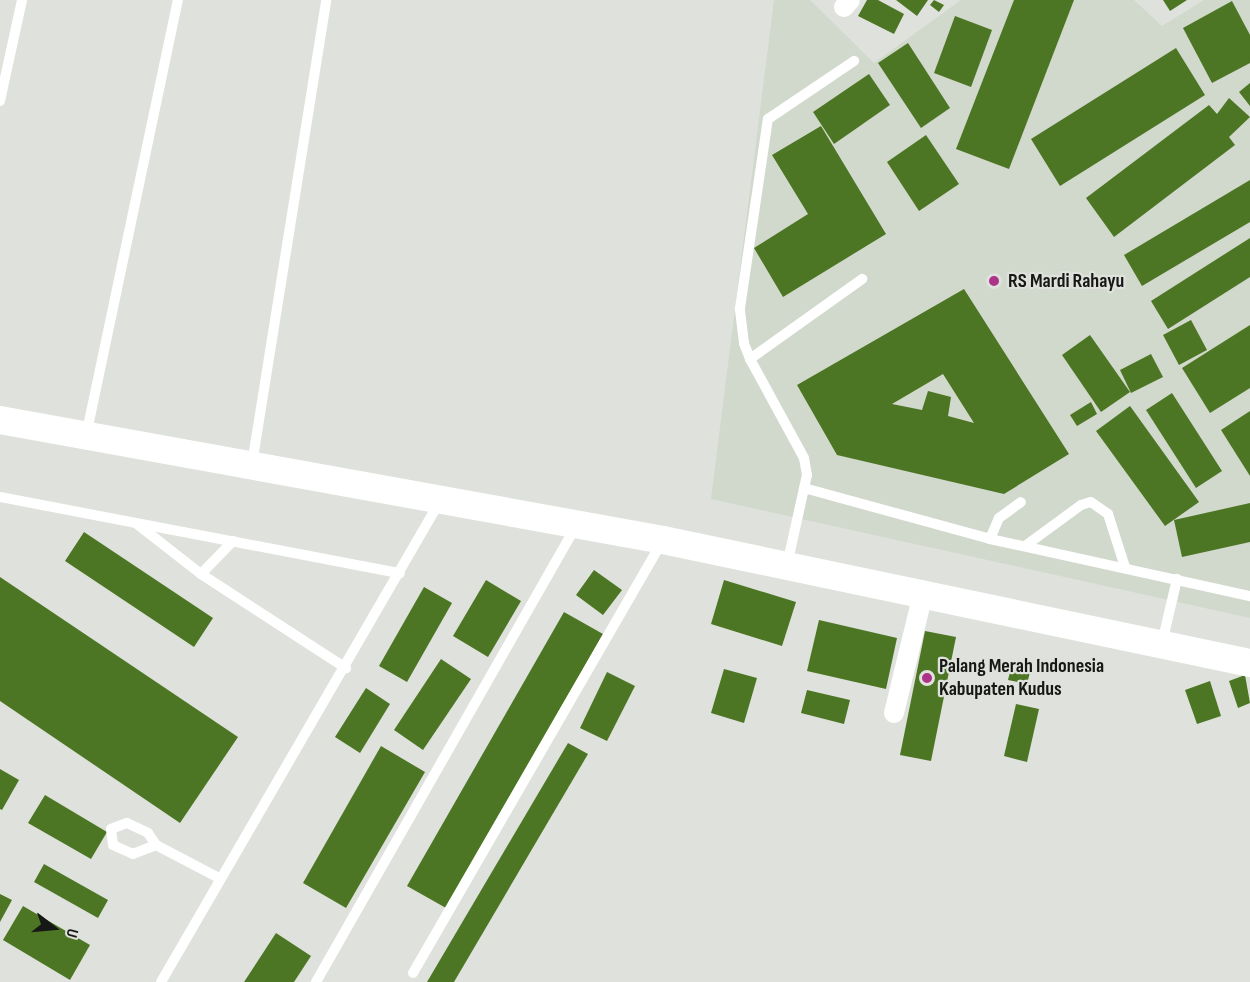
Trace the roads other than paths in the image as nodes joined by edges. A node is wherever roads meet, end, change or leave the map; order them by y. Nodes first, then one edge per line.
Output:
1 (22, 0) edge
2 (178, 0) edge
3 (326, 0) edge
4 (854, 61) dead end
5 (0, 101) edge
6 (862, 279) dead end
7 (750, 359) junction
8 (0, 420) edge
9 (86, 436) junction
10 (252, 464) junction
11 (804, 488) junction
12 (0, 497) edge
13 (440, 501) junction
14 (1021, 502) dead end
15 (134, 522) junction
16 (576, 526) junction
17 (990, 539) junction
18 (663, 540) junction
19 (233, 541) junction
20 (1025, 546) junction
21 (787, 565) junction
22 (1125, 567) junction
23 (400, 573) junction
24 (201, 574) junction
25 (1177, 579) junction
26 (923, 594) junction
27 (1250, 596) edge
28 (1162, 644) junction
29 (1250, 663) edge
30 (346, 668) junction
31 (894, 713) dead end
32 (156, 845) dead end
33 (221, 879) junction
34 (413, 973) dead end
35 (161, 982) edge
36 (316, 982) edge

1 - 5 lane
2 - 9 lane
3 - 10 lane
4 - 7 lane
6 - 7 lane
7 - 11 lane
8 - 9 main road
9 - 10 main road
10 - 13 main road
11 - 17 lane
11 - 21 lane
12 - 15 lane
13 - 16 main road
13 - 23 lane
14 - 17 lane
15 - 19 lane
15 - 24 lane
16 - 18 main road
16 - 36 lane
17 - 20 lane
18 - 21 main road
18 - 34 lane
19 - 23 lane
19 - 24 lane
20 - 22 lane
20 - 22 lane
21 - 26 main road
22 - 25 lane
23 - 30 lane
24 - 30 lane
25 - 27 lane
25 - 28 lane
26 - 28 main road
26 - 31 street
28 - 29 main road
30 - 33 lane
32 - 33 lane
33 - 35 lane

